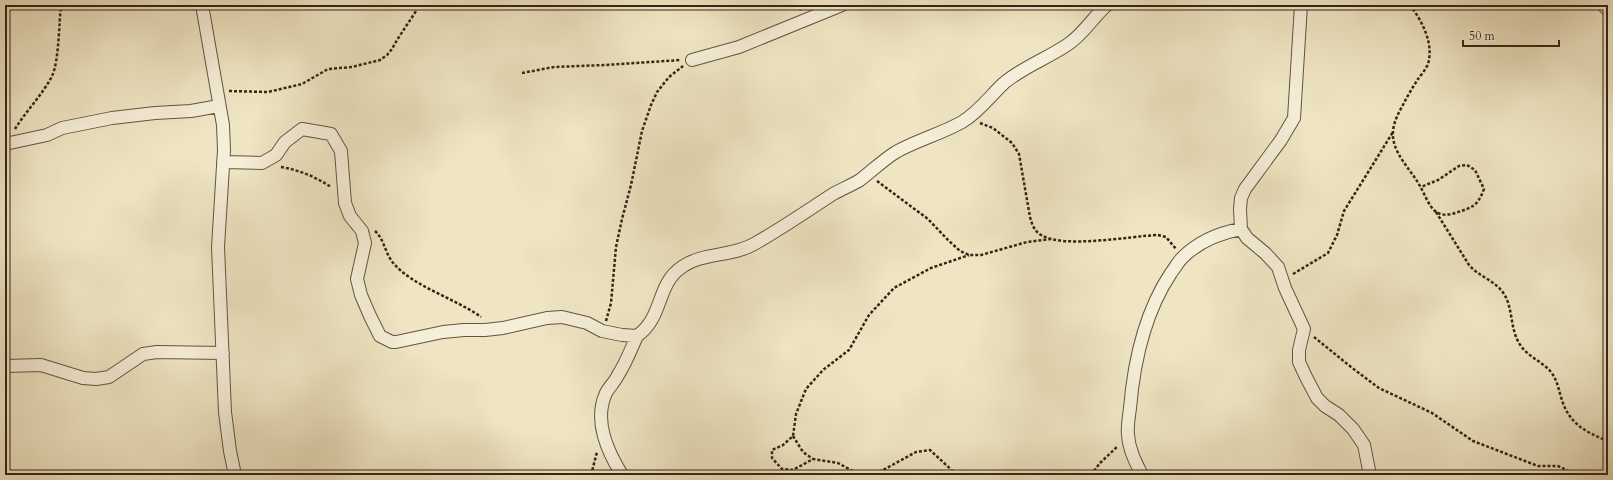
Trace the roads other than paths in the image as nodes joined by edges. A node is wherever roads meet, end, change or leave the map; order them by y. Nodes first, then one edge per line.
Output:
1 (202, 5) edge
2 (842, 5) edge
3 (1107, 5) edge
4 (1301, 5) edge
5 (1603, 5) edge
6 (1608, 10) edge
7 (692, 60) road end
8 (219, 106) junction
9 (6, 144) edge
10 (223, 162) junction
11 (1241, 230) junction
12 (637, 336) junction
13 (223, 353) junction
14 (5, 366) edge
15 (1372, 473) edge
16 (236, 475) edge
17 (622, 475) edge
18 (1142, 475) edge

1 - 8 street
2 - 7 street
3 - 12 street
4 - 11 street
5 - 6 street
8 - 9 street
8 - 10 street
10 - 12 street
10 - 13 street
11 - 15 street
11 - 18 street
12 - 17 street
13 - 14 street
13 - 16 street

